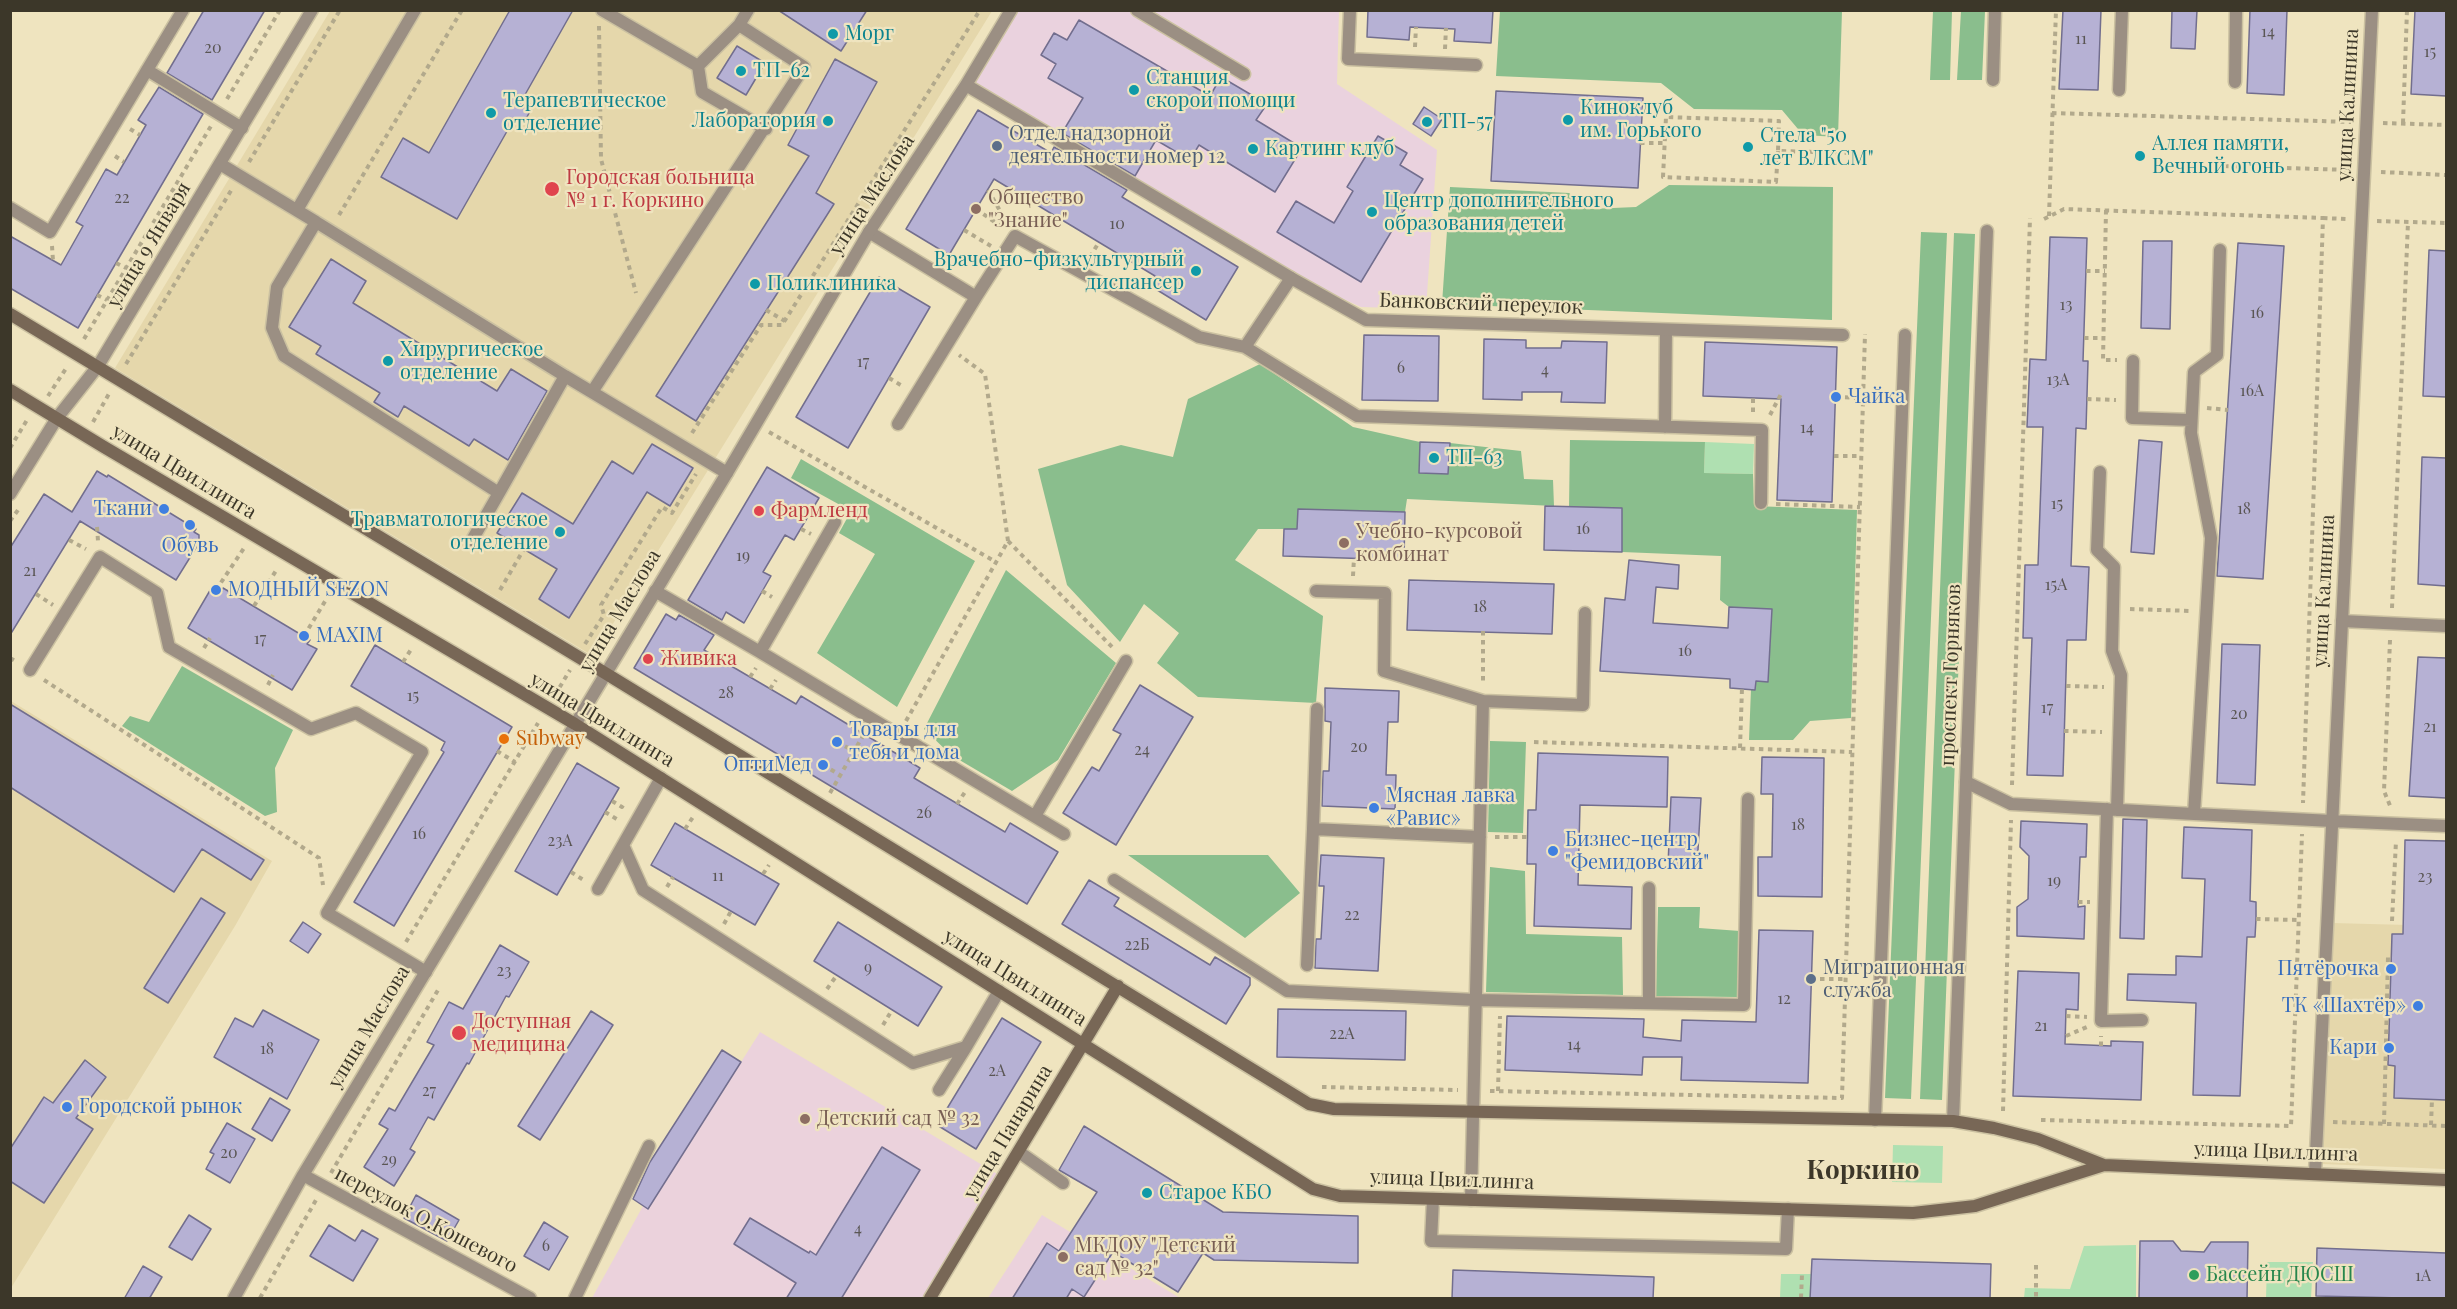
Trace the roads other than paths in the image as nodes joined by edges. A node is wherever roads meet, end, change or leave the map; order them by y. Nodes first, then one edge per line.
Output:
1 (183, 10) edge
2 (312, 10) edge
3 (415, 10) edge
4 (748, 10) edge
5 (1011, 10) edge
6 (1137, 10) edge
7 (1350, 10) edge
8 (1995, 10) edge
9 (2122, 10) edge
10 (2236, 10) edge
11 (2372, 10) edge
12 (601, 16) edge
13 (739, 25) junction
14 (1476, 65) dead end
15 (698, 66) junction
16 (147, 70) junction
17 (1244, 74) dead end
18 (1993, 80) dead end
19 (2235, 82) dead end
20 (966, 85) junction
21 (2119, 90) dead end
22 (242, 128) junction
23 (766, 129) junction
24 (220, 164) junction
25 (10, 208) edge
26 (297, 210) junction
27 (316, 222) junction
28 (1987, 231) dead end
29 (869, 232) junction
30 (2220, 250) dead end
31 (1291, 278) junction
32 (976, 297) junction
33 (10, 314) edge
34 (1666, 330) junction
35 (1843, 335) dead end
36 (1905, 335) dead end
37 (1245, 347) junction
38 (2133, 361) road end
39 (98, 366) junction
40 (566, 376) junction
41 (10, 390) edge
42 (592, 393) junction
43 (57, 418) junction
44 (2191, 420) junction
45 (898, 424) dead end
46 (1665, 427) junction
47 (2100, 472) dead end
48 (726, 473) junction
49 (499, 493) junction
50 (10, 494) edge
51 (1761, 503) road end
52 (835, 522) dead end
53 (471, 542) dead end
54 (655, 591) junction
55 (1316, 591) dead end
56 (1585, 613) dead end
57 (2342, 621) junction
58 (2446, 626) edge
59 (760, 652) junction
60 (1126, 661) road end
61 (30, 670) road end
62 (605, 673) junction
63 (1483, 701) junction
64 (1317, 709) dead end
65 (575, 724) junction
66 (661, 778) junction
67 (1966, 782) junction
68 (1748, 799) dead end
69 (2112, 810) junction
70 (2194, 814) junction
71 (1035, 816) junction
72 (2332, 821) junction
73 (2446, 826) edge
74 (1313, 829) junction
75 (1064, 834) dead end
76 (1480, 837) junction
77 (623, 845) junction
78 (1114, 880) dead end
79 (1649, 888) dead end
80 (598, 889) dead end
81 (1307, 965) dead end
82 (426, 972) junction
83 (1118, 986) junction
84 (999, 991) junction
85 (1476, 999) junction
86 (1649, 1003) junction
87 (2142, 1020) dead end
88 (1084, 1044) junction
89 (966, 1047) junction
90 (939, 1090) dead end
91 (1473, 1112) junction
92 (1875, 1120) junction
93 (1953, 1121) junction
94 (649, 1146) dead end
95 (1019, 1152) junction
96 (2104, 1166) junction
97 (2315, 1173) junction
98 (303, 1175) junction
99 (2446, 1180) edge
100 (1062, 1184) dead end
101 (1433, 1199) junction
102 (1471, 1200) junction
103 (1788, 1209) junction
104 (234, 1299) edge
105 (530, 1299) edge
106 (575, 1299) edge
107 (930, 1299) edge

1 - 16 street
2 - 22 street, улица 9 Января
3 - 26 street
4 - 13 street
5 - 20 street, улица Маслова
6 - 17 street
7 - 14 street
8 - 18 street
9 - 21 street
10 - 19 street
11 - 57 street, улица Калинина
12 - 15 street
13 - 15 street
13 - 23 street
15 - 23 street
16 - 22 street
16 - 25 street
20 - 29 street, улица Маслова
20 - 31 street, Банковский переулок
22 - 24 street, улица 9 Января
23 - 42 street
24 - 26 street
24 - 39 street, улица 9 Января
26 - 27 street
27 - 40 street
27 - 49 street
28 - 67 street, проспект Горняков
29 - 32 street
29 - 48 street, улица Маслова
30 - 44 street
31 - 34 street, Банковский переулок
31 - 37 street
32 - 37 street
32 - 45 street
33 - 39 street, улица Цвиллинга
34 - 35 street, Банковский переулок
34 - 46 street
36 - 92 street
37 - 46 street
38 - 44 street
39 - 43 street, улица 9 Января
39 - 62 street, улица Цвиллинга
40 - 42 street
40 - 49 street
41 - 43 street, улица Цвиллинга
42 - 48 street
43 - 50 street, улица 9 Января
43 - 65 street, улица Цвиллинга
44 - 70 street
46 - 51 street
47 - 69 street
48 - 54 street, улица Маслова
49 - 53 street
52 - 59 street
54 - 59 street
54 - 62 street, улица Маслова
55 - 63 street
56 - 63 street
57 - 58 street
57 - 72 street, улица Калинина
59 - 71 street
60 - 71 street
61 - 82 street
62 - 65 street, улица Маслова
62 - 83 street, улица Цвиллинга
63 - 76 street
64 - 74 street
65 - 66 street, улица Цвиллинга
65 - 82 street, улица Маслова
66 - 77 street
66 - 84 street, улица Цвиллинга
67 - 69 street
67 - 93 street, проспект Горняков
68 - 86 street
69 - 70 street
69 - 87 street
70 - 72 street
71 - 75 street
72 - 73 street
72 - 97 street, улица Калинина
74 - 76 street
74 - 81 street
76 - 85 street
77 - 80 street
77 - 89 street
78 - 85 street
79 - 86 street
82 - 98 street, улица Маслова
83 - 88 street, улица Панарина
83 - 91 street, улица Цвиллинга
84 - 88 street, улица Цвиллинга
84 - 89 street
85 - 86 street
85 - 91 street
88 - 95 street, улица Панарина
88 - 101 street, улица Цвиллинга
89 - 90 street
91 - 92 street, улица Цвиллинга
91 - 102 street
92 - 93 street, улица Цвиллинга
93 - 96 street, улица Цвиллинга
94 - 106 street
95 - 100 street
95 - 107 street, улица Панарина
96 - 97 street, улица Цвиллинга
96 - 103 street, улица Цвиллинга
97 - 99 street, улица Цвиллинга
98 - 104 street, улица Маслова
98 - 105 street, переулок О.Кошевого
101 - 102 street, улица Цвиллинга
101 - 103 street
102 - 103 street, улица Цвиллинга

